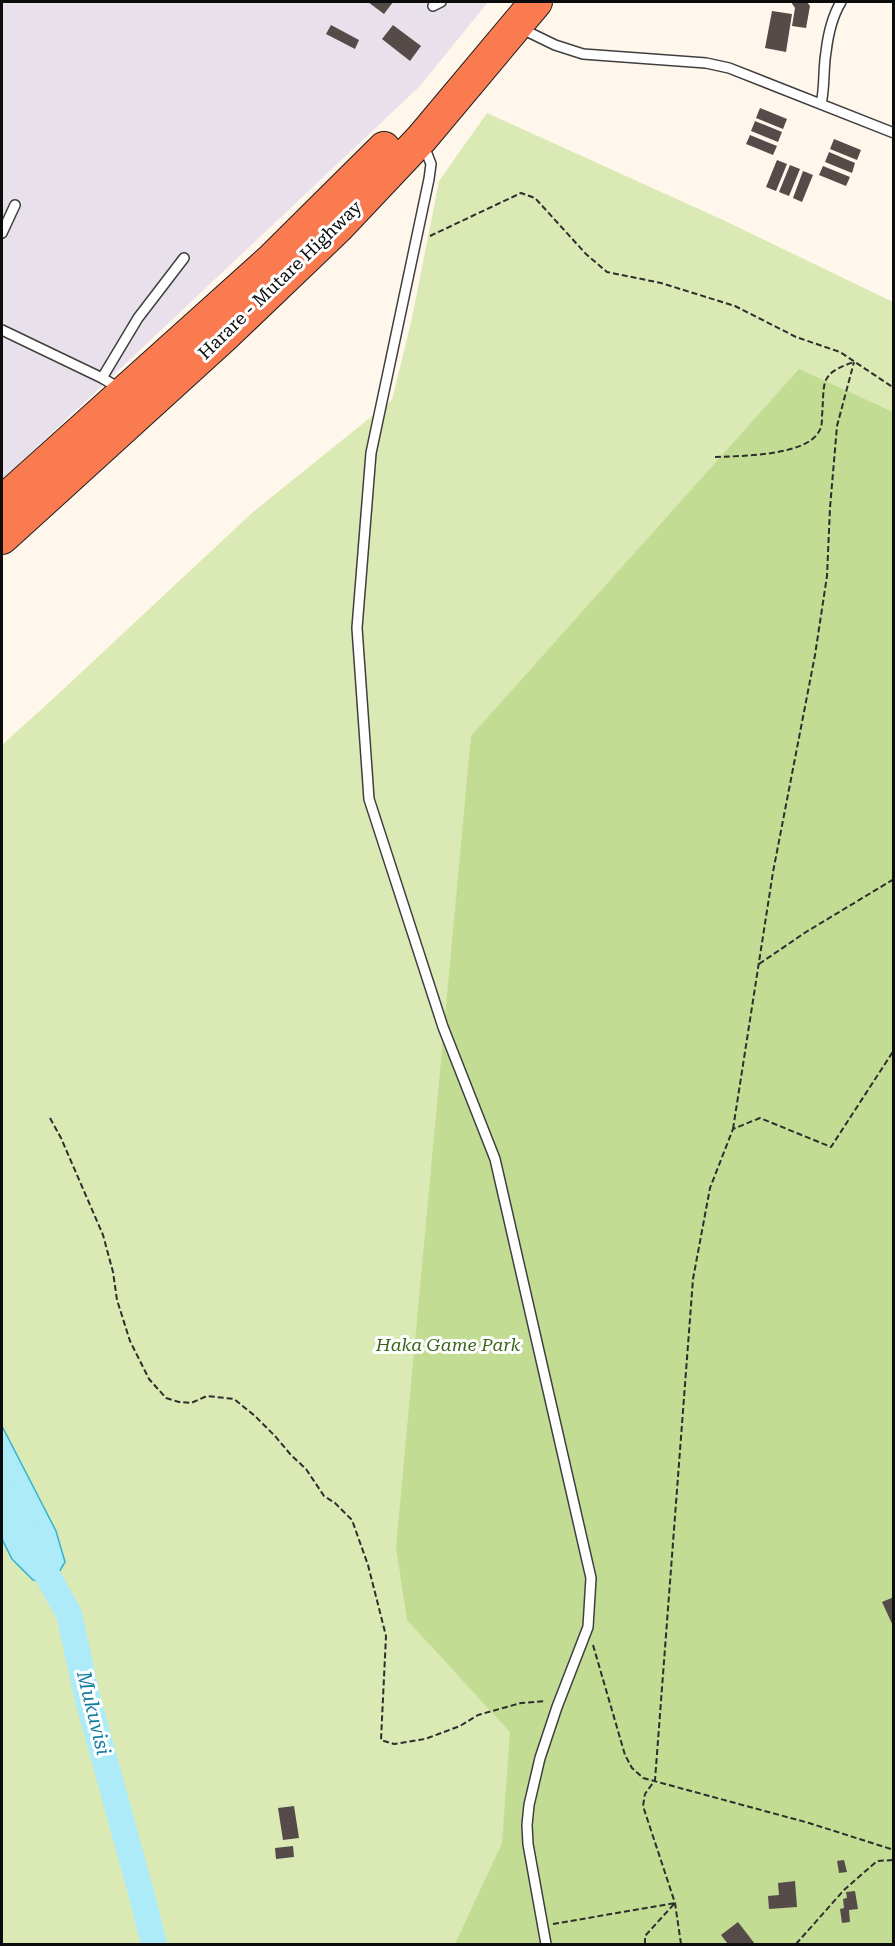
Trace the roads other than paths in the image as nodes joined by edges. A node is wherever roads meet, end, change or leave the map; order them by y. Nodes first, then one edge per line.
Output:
1 (536, 2) edge
2 (841, 2) edge
3 (512, 14) edge
4 (820, 104) junction
5 (894, 133) edge
6 (422, 138) junction
7 (15, 205) dead end
8 (2, 233) edge
9 (184, 258) dead end
10 (2, 330) edge
11 (114, 385) junction
12 (2, 502) edge
13 (2, 538) edge
14 (546, 1944) edge

1 - 3 highway, Harare - Mutare Highway
2 - 4 lane
3 - 4 lane
3 - 6 highway, Harare - Mutare Highway
3 - 11 highway, Harare - Mutare Highway
4 - 5 lane
6 - 13 highway, Harare - Mutare Highway
6 - 14 lane
7 - 8 lane
9 - 11 lane
10 - 11 lane
11 - 12 highway, Harare - Mutare Highway

